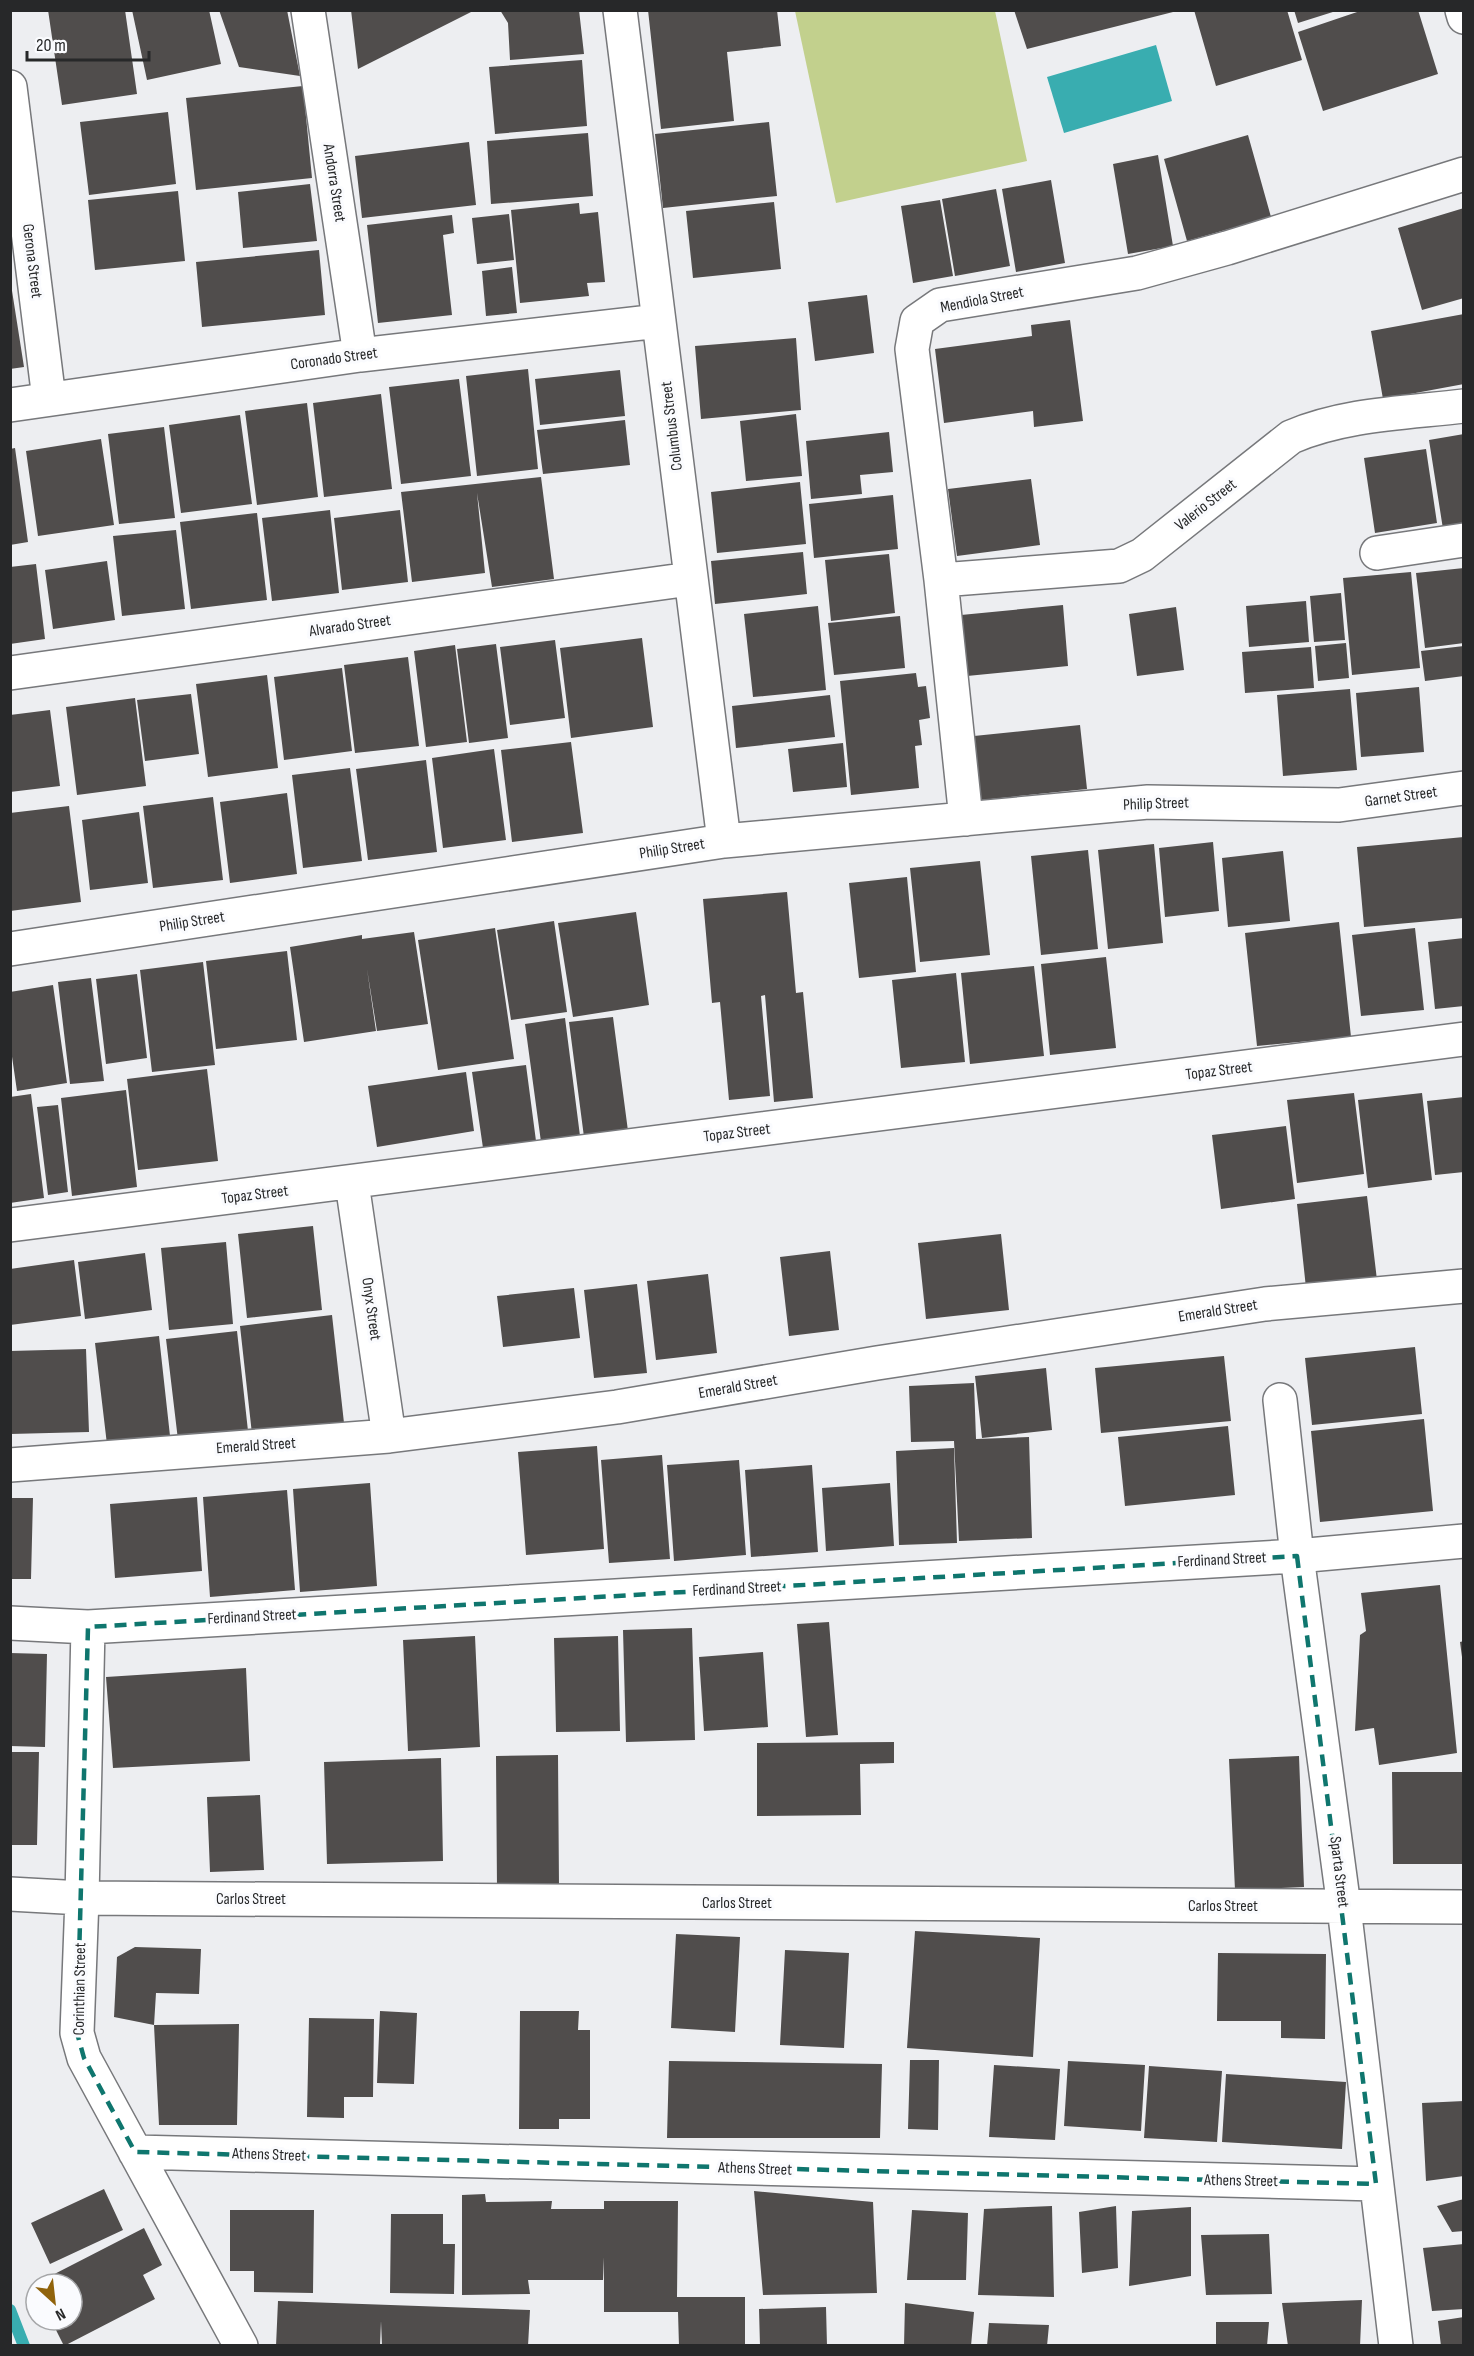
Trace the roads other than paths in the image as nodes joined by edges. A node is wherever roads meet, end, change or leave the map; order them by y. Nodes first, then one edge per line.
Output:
1 (308, 10) edge
2 (620, 10) edge
3 (1462, 10) edge
4 (1464, 17) edge
5 (10, 87) edge
6 (1464, 174) edge
7 (659, 321) junction
8 (360, 355) junction
9 (49, 399) junction
10 (10, 405) edge
11 (1464, 406) edge
12 (1464, 540) edge
13 (1377, 553) dead end
14 (690, 579) junction
15 (941, 580) junction
16 (10, 673) edge
17 (1464, 788) edge
18 (1339, 805) joint
19 (966, 819) junction
20 (724, 841) junction
21 (10, 949) edge
22 (1464, 1039) edge
23 (352, 1183) junction
24 (10, 1225) edge
25 (1464, 1286) edge
26 (1280, 1400) dead end
27 (389, 1436) junction
28 (10, 1465) edge
29 (1464, 1541) edge
30 (1297, 1556) junction
31 (10, 1623) edge
32 (88, 1627) junction
33 (10, 1894) edge
34 (82, 1898) junction
35 (1344, 1907) junction
36 (1464, 1907) edge
37 (135, 2152) junction
38 (1376, 2184) junction
39 (241, 2346) edge
40 (1396, 2346) edge

1 - 8 street, Andorra Street
2 - 7 street, Columbus Street
3 - 4 street
5 - 9 street, Gerona Street
6 - 15 street, Mendiola Street
7 - 8 street, Coronado Street
7 - 14 street, Columbus Street
8 - 9 street, Coronado Street
9 - 10 street, Coronado Street
11 - 15 street, Valerio Street
12 - 13 street
14 - 16 street, Alvarado Street
14 - 20 street, Columbus Street
15 - 19 street, Mendiola Street
17 - 18 street, Garnet Street
18 - 19 street, Philip Street
19 - 20 street, Philip Street
20 - 21 street, Philip Street
22 - 23 street, Topaz Street
23 - 24 street, Topaz Street
23 - 27 street, Onyx Street
25 - 27 street, Emerald Street
26 - 30 street, Sparta Street
27 - 28 street, Emerald Street
29 - 30 street, Ferdinand Street
30 - 32 street, Ferdinand Street
30 - 35 street, Sparta Street
31 - 32 street, Ferdinand Street
32 - 34 street, Corinthian Street
33 - 34 street, Carlos Street
34 - 35 street, Carlos Street
34 - 37 street, Corinthian Street
35 - 36 street, Carlos Street
35 - 38 street, Sparta Street
37 - 38 street, Athens Street
37 - 39 street, Corinthian Street
38 - 40 street, Sparta Street

